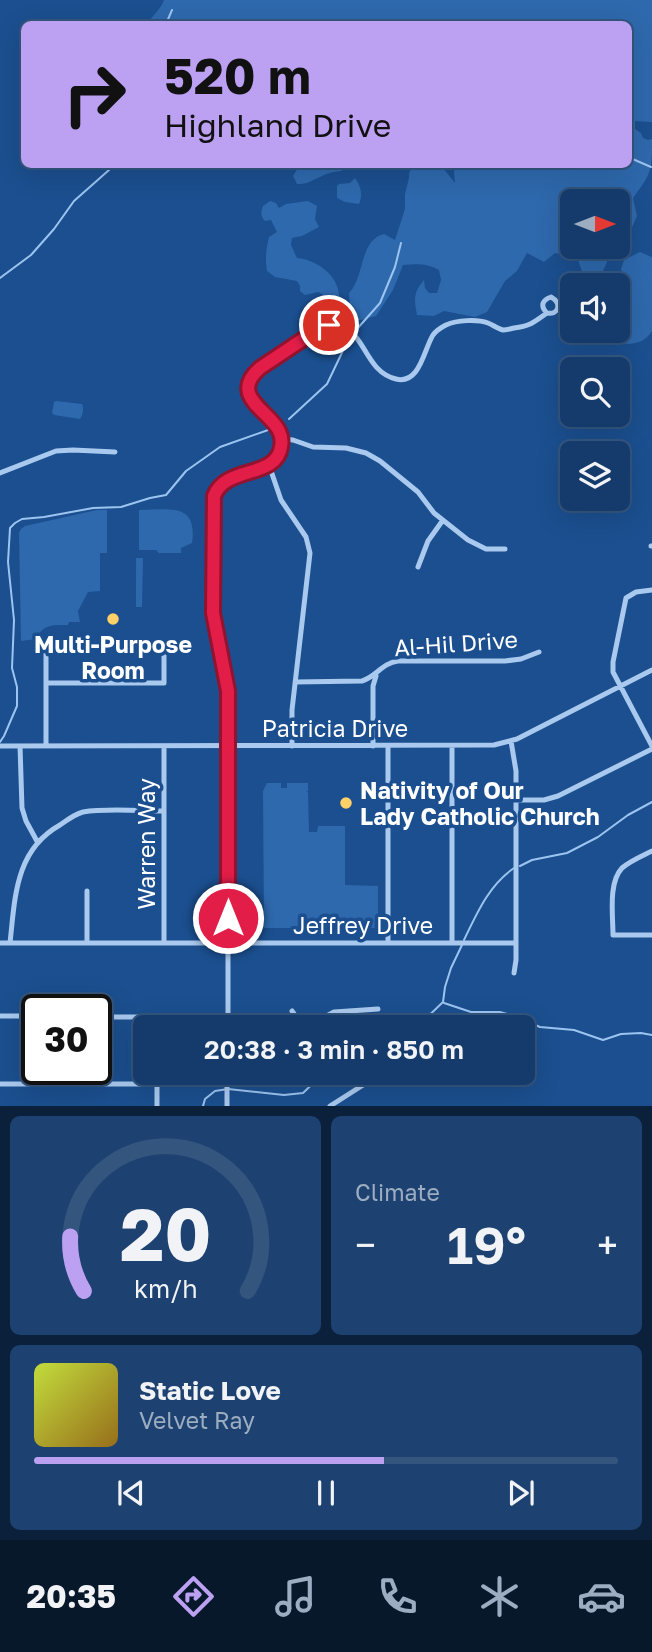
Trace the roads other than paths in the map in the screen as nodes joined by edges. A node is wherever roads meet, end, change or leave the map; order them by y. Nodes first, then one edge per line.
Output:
1 (547, 313) dead end
2 (281, 439) junction
3 (115, 452) dead end
4 (269, 465) junction
5 (0, 472) edge
6 (443, 520) junction
7 (505, 549) dead end
8 (418, 567) dead end
9 (652, 590) edge
10 (46, 649) dead end
11 (164, 650) dead end
12 (539, 652) dead end
13 (652, 670) edge
14 (378, 671) junction
15 (295, 682) junction
16 (46, 683) junction
17 (621, 685) junction
18 (511, 741) junction
19 (0, 746) edge
20 (20, 746) junction
21 (46, 746) junction
22 (164, 746) junction
23 (228, 746) junction
24 (292, 746) junction
25 (373, 746) junction
26 (388, 746) junction
27 (452, 746) junction
28 (652, 747) edge
29 (516, 800) junction
30 (164, 811) junction
31 (37, 843) junction
32 (652, 851) edge
33 (87, 891) dead end
34 (652, 934) edge
35 (0, 943) edge
36 (9, 943) junction
37 (87, 943) junction
38 (164, 943) junction
39 (228, 943) junction
40 (388, 943) junction
41 (452, 943) junction
42 (516, 943) junction
43 (514, 973) dead end
44 (378, 1009) dead end
45 (292, 1011) dead end
46 (228, 1015) edge
47 (295, 1015) edge
48 (328, 1015) edge
49 (0, 1016) edge
50 (21, 1017) edge
51 (112, 1017) edge
52 (133, 1017) edge
53 (0, 1084) edge
54 (133, 1084) edge
55 (157, 1085) edge
56 (227, 1085) edge
57 (364, 1085) edge
58 (157, 1106) edge
59 (227, 1106) edge
60 (330, 1106) edge

1 - 2 street
2 - 4 street
2 - 6 street
3 - 5 street
4 - 15 street
4 - 23 street
6 - 7 street
6 - 8 street
9 - 17 street
10 - 16 street
11 - 16 street
12 - 14 street, Al-Hil Drive
13 - 17 street, Patricia Drive
14 - 15 street, Al-Hil Drive
14 - 25 street
15 - 24 street
16 - 21 street
17 - 18 street, Patricia Drive
17 - 28 street
18 - 27 street, Patricia Drive
18 - 29 street
19 - 20 street, Patricia Drive
20 - 21 street, Patricia Drive
20 - 31 street
21 - 22 street, Patricia Drive
22 - 23 street, Patricia Drive
22 - 30 street, Warren Way
23 - 24 street, Patricia Drive
23 - 39 street
24 - 25 street, Patricia Drive
25 - 26 street, Patricia Drive
26 - 27 street, Patricia Drive
26 - 40 street
27 - 41 street
28 - 29 street
29 - 42 street
30 - 31 street
30 - 38 street, Warren Way
31 - 36 street
32 - 34 street
33 - 37 street
35 - 36 street, Jeffrey Drive
36 - 37 street, Jeffrey Drive
37 - 38 street, Jeffrey Drive
38 - 39 street, Jeffrey Drive
39 - 40 street, Jeffrey Drive
39 - 46 street
40 - 41 street, Jeffrey Drive
41 - 42 street, Jeffrey Drive
42 - 43 street
44 - 48 street
45 - 47 street
49 - 50 street
51 - 52 street
53 - 54 street
55 - 58 street
56 - 59 street
57 - 60 street

